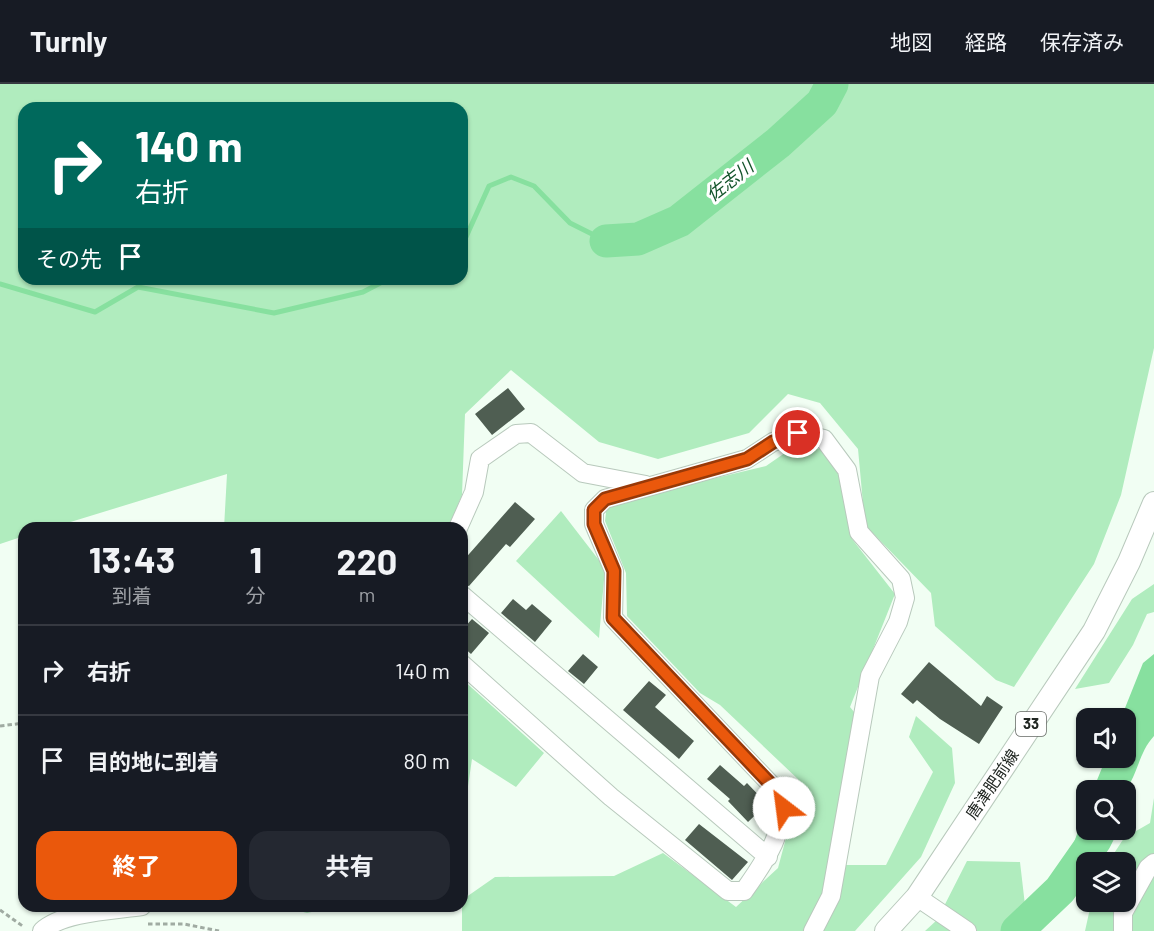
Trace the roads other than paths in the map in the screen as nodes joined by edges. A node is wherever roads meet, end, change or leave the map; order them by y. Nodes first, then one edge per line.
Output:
1 (648, 485) junction
2 (1154, 503) edge
3 (461, 522) edge
4 (468, 600) edge
5 (468, 669) edge
6 (768, 857) junction
7 (1154, 863) edge
8 (917, 897) junction
9 (104, 912) edge
10 (42, 931) edge
11 (813, 931) edge
12 (886, 931) edge
13 (967, 931) edge
14 (1123, 931) edge

1 - 3 street
1 - 6 street
1 - 11 street
2 - 8 main road, 唐津肥前線 / 33
4 - 6 street
5 - 6 street
7 - 14 street
8 - 12 main road, 唐津肥前線 / 33
8 - 13 street
9 - 10 street

